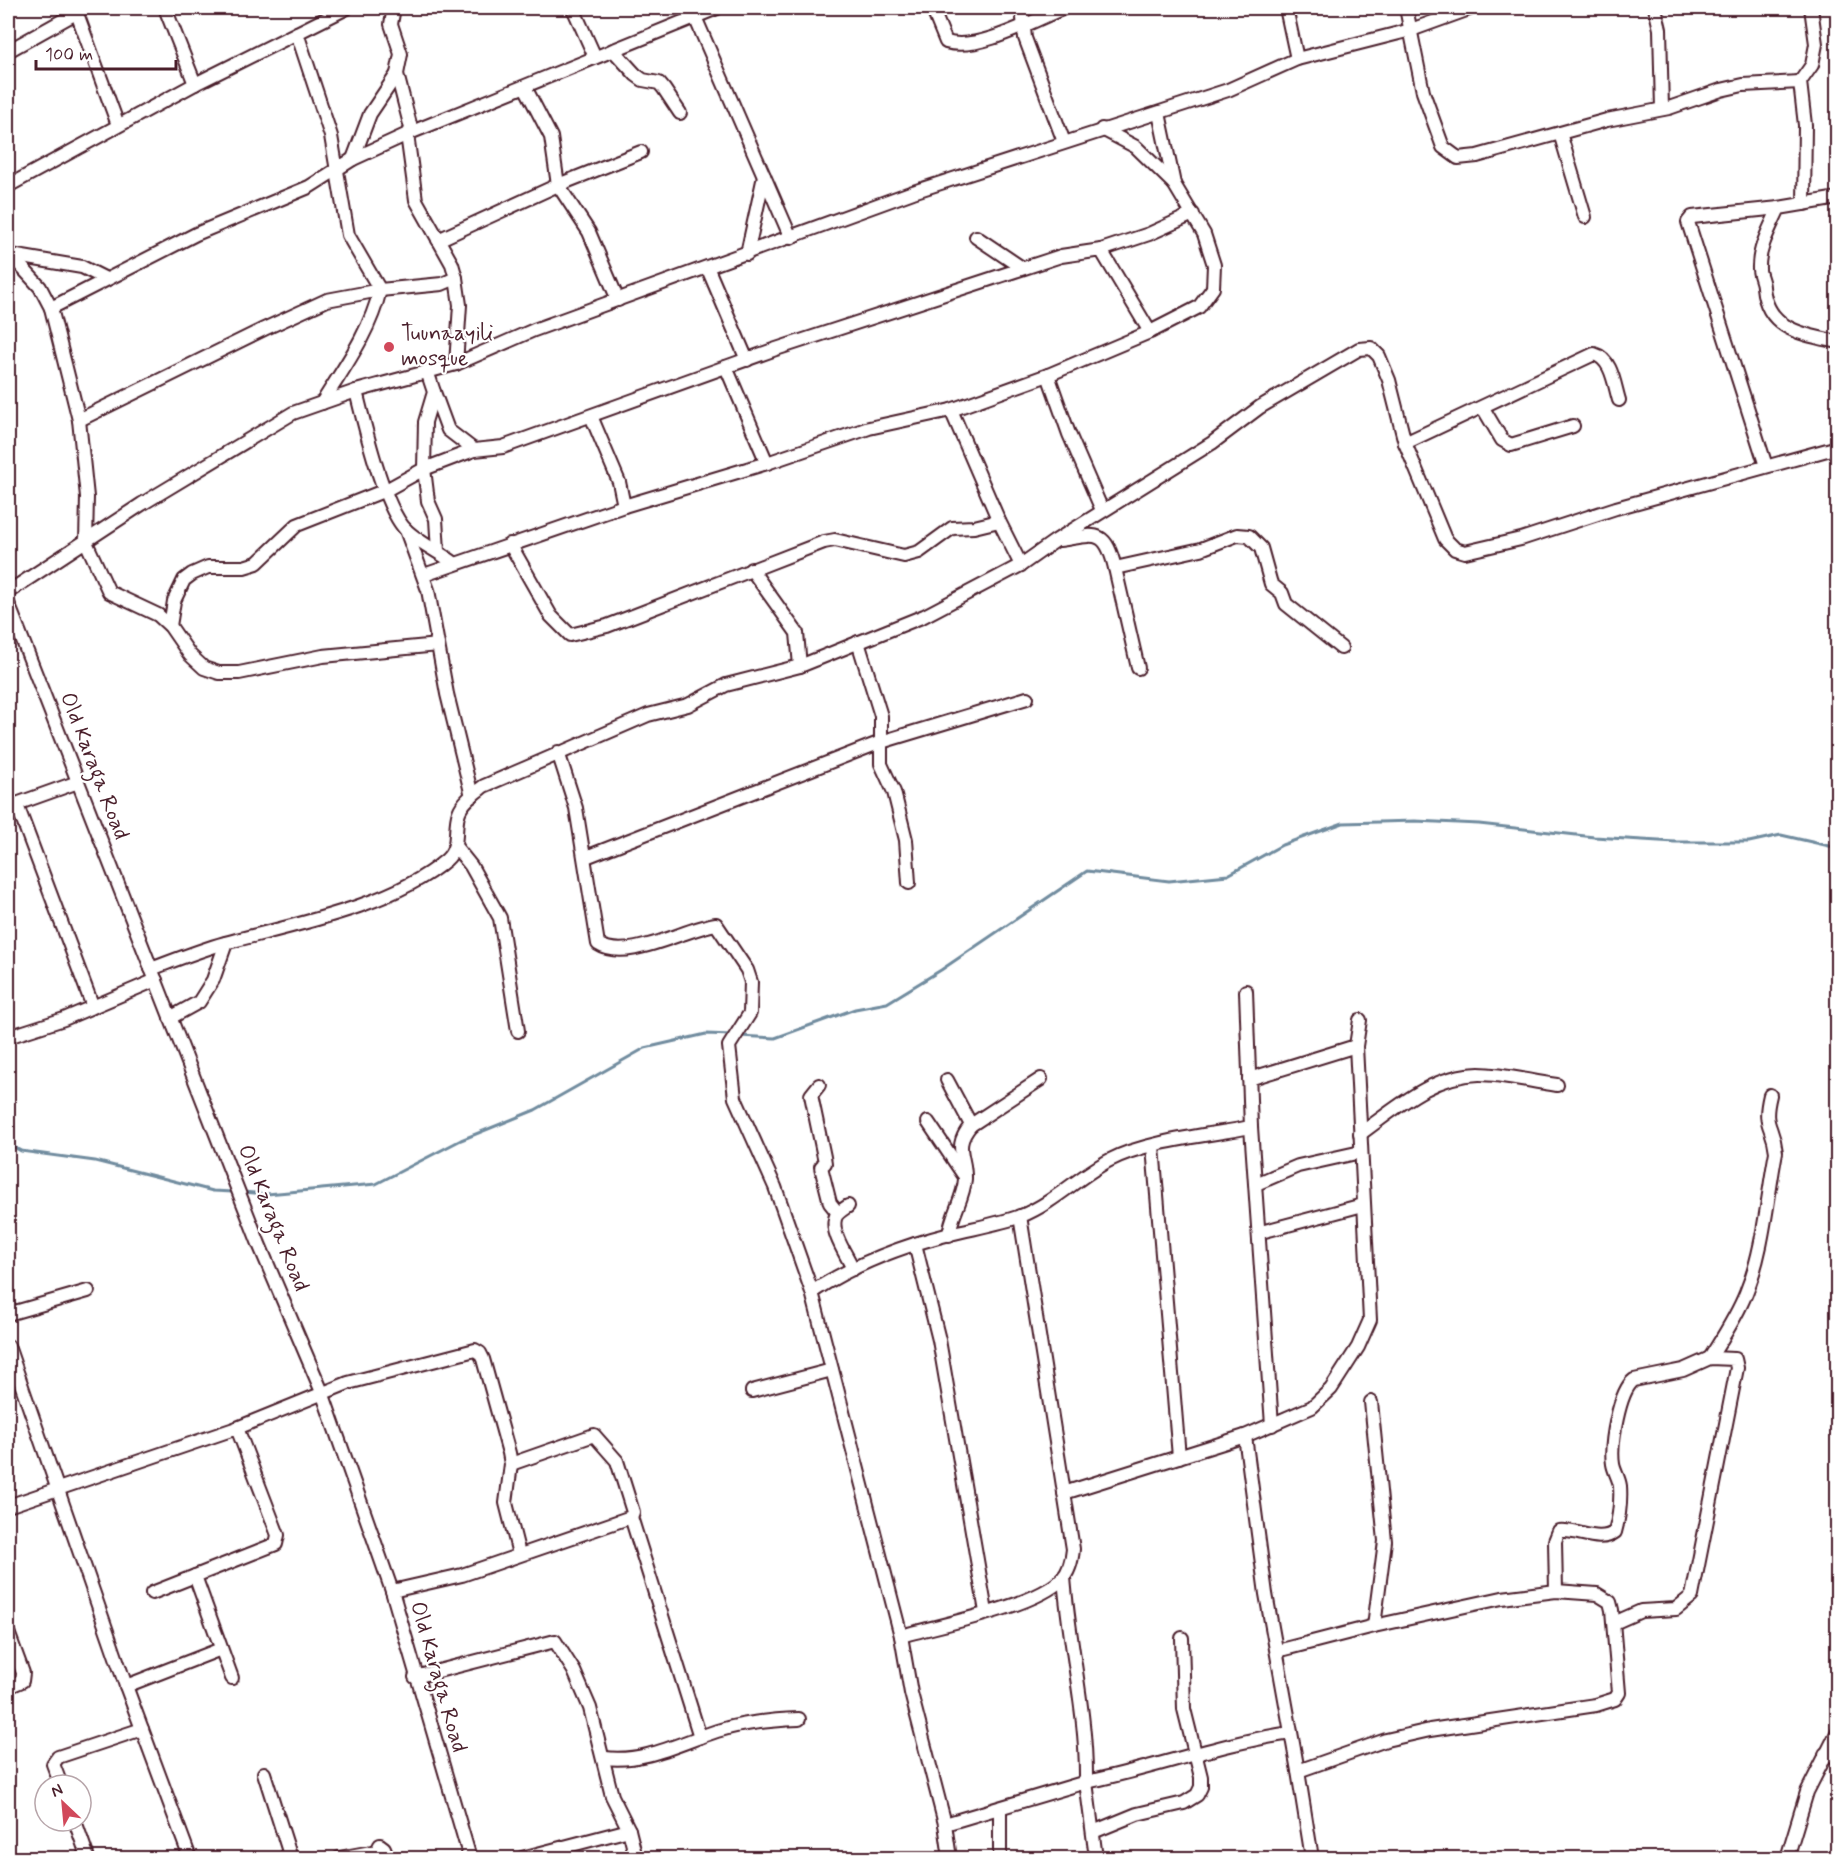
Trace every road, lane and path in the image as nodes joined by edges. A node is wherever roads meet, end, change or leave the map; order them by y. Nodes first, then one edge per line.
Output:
1 (165, 8) edge
2 (346, 8) edge
3 (394, 8) edge
4 (573, 8) edge
5 (717, 8) edge
6 (932, 8) edge
7 (1022, 8) edge
8 (1064, 8) edge
9 (1286, 8) edge
10 (1406, 8) edge
11 (1472, 8) edge
12 (1655, 8) edge
13 (1811, 8) edge
14 (75, 10) edge
15 (695, 17) junction
16 (1022, 25) junction
17 (1411, 30) junction
18 (297, 33) junction
19 (613, 50) junction
20 (8, 51) edge
21 (595, 57) junction
22 (1297, 59) junction
23 (397, 74) junction
24 (1800, 82) junction
25 (195, 84) junction
26 (525, 87) junction
27 (1662, 109) junction
28 (680, 113) dead end
29 (1158, 113) junction
30 (118, 125) junction
31 (1102, 129) junction
32 (410, 133) junction
33 (1560, 133) junction
34 (1064, 142) junction
35 (641, 152) dead end
36 (353, 159) junction
37 (336, 170) junction
38 (764, 176) junction
39 (1174, 184) junction
40 (558, 185) junction
41 (8, 186) edge
42 (1838, 198) edge
43 (1804, 204) junction
44 (1779, 208) junction
45 (1193, 214) junction
46 (1585, 217) dead end
47 (976, 237) dead end
48 (791, 238) junction
49 (438, 240) junction
50 (1101, 250) junction
51 (9, 253) edge
52 (747, 254) junction
53 (1022, 267) junction
54 (708, 268) junction
55 (456, 278) junction
56 (106, 279) junction
57 (380, 290) junction
58 (618, 300) junction
59 (51, 308) junction
60 (1150, 332) junction
61 (1838, 342) edge
62 (747, 360) junction
63 (456, 364) junction
64 (726, 367) junction
65 (427, 370) junction
66 (1048, 375) junction
67 (356, 391) junction
68 (434, 392) junction
69 (1619, 400) dead end
70 (322, 403) junction
71 (1483, 408) junction
72 (951, 410) junction
73 (591, 416) junction
74 (79, 420) junction
75 (1573, 426) dead end
76 (1405, 443) junction
77 (1838, 447) edge
78 (474, 450) junction
79 (767, 463) junction
80 (1766, 466) junction
81 (424, 469) junction
82 (386, 490) junction
83 (624, 506) junction
84 (1102, 510) junction
85 (999, 521) junction
86 (406, 530) junction
87 (1055, 541) junction
88 (86, 542) junction
89 (510, 544) junction
90 (438, 551) junction
91 (454, 563) junction
92 (1021, 565) junction
93 (1115, 568) junction
94 (751, 569) junction
95 (424, 575) junction
96 (8, 592) edge
97 (8, 603) edge
98 (170, 626) junction
99 (858, 642) junction
100 (438, 645) junction
101 (1341, 648) dead end
102 (800, 666) junction
103 (1138, 668) dead end
104 (1027, 698) dead end
105 (881, 742) junction
106 (558, 752) junction
107 (78, 782) junction
108 (472, 796) junction
109 (12, 806) edge
110 (455, 846) junction
111 (586, 857) junction
112 (909, 883) dead end
113 (225, 943) junction
114 (153, 975) junction
115 (1246, 991) dead end
116 (93, 1007) junction
117 (170, 1018) junction
118 (1360, 1020) dead end
119 (518, 1031) dead end
120 (8, 1038) edge
121 (1356, 1046) junction
122 (1041, 1079) dead end
123 (1249, 1079) junction
124 (947, 1080) dead end
125 (819, 1085) dead end
126 (1557, 1085) dead end
127 (1770, 1095) dead end
128 (928, 1122) dead end
129 (971, 1125) junction
130 (1251, 1127) junction
131 (1360, 1134) junction
132 (1153, 1147) junction
133 (1360, 1152) junction
134 (965, 1177) junction
135 (1256, 1184) junction
136 (1364, 1205) junction
137 (1020, 1216) junction
138 (1261, 1232) junction
139 (949, 1234) junction
140 (915, 1244) junction
141 (853, 1269) junction
142 (88, 1292) dead end
143 (812, 1292) junction
144 (8, 1314) edge
145 (8, 1346) edge
146 (1710, 1358) junction
147 (832, 1370) junction
148 (752, 1391) dead end
149 (322, 1392) junction
150 (1371, 1402) dead end
151 (1272, 1425) junction
152 (237, 1428) junction
153 (1245, 1436) junction
154 (1179, 1457) junction
155 (511, 1464) junction
156 (59, 1491) junction
157 (1064, 1493) junction
158 (8, 1506) edge
159 (631, 1517) junction
160 (519, 1554) junction
161 (195, 1576) junction
162 (1064, 1577) junction
163 (392, 1591) junction
164 (1556, 1591) junction
165 (152, 1593) dead end
166 (986, 1612) junction
167 (1614, 1623) junction
168 (1374, 1626) junction
169 (8, 1632) edge
170 (901, 1636) junction
171 (1182, 1638) dead end
172 (221, 1649) junction
173 (1277, 1651) junction
174 (415, 1677) junction
175 (232, 1678) dead end
176 (126, 1686) junction
177 (8, 1687) edge
178 (799, 1719) dead end
179 (142, 1729) junction
180 (1838, 1731) edge
181 (1291, 1733) junction
182 (700, 1737) junction
183 (1825, 1754) junction
184 (1196, 1755) junction
185 (1838, 1757) edge
186 (605, 1758) junction
187 (1298, 1771) junction
188 (56, 1773) edge
189 (264, 1773) dead end
190 (1086, 1782) junction
191 (1000, 1808) junction
192 (945, 1824) junction
193 (629, 1830) junction
194 (1093, 1832) junction
195 (79, 1833) edge
196 (88, 1858) edge
197 (190, 1858) edge
198 (291, 1858) edge
199 (339, 1858) edge
200 (388, 1858) edge
201 (470, 1858) edge
202 (522, 1858) edge
203 (636, 1858) edge
204 (950, 1858) edge
205 (1000, 1858) edge
206 (1096, 1858) edge
207 (1312, 1858) edge
208 (1788, 1858) edge

1 - 25 street
2 - 18 street
3 - 23 street
4 - 21 street
5 - 15 street
6 - 16 street
7 - 16 street
8 - 16 street
9 - 22 street
10 - 17 street
11 - 17 street
12 - 27 street
13 - 24 street
14 - 20 street
14 - 30 street
15 - 19 street
15 - 38 street
16 - 34 street
17 - 22 street
17 - 33 street
18 - 25 street
18 - 37 street
19 - 21 street
19 - 28 street
21 - 26 street
22 - 29 street
23 - 32 street
23 - 36 street
24 - 27 street
24 - 43 street
25 - 30 street
26 - 32 street
26 - 40 street
27 - 33 street
29 - 31 street
29 - 39 street
30 - 41 street
31 - 34 street
31 - 39 street
32 - 36 street
32 - 49 street
33 - 46 street
34 - 48 street
35 - 40 street
36 - 37 street
37 - 56 street
37 - 57 street
38 - 48 street
38 - 52 street
39 - 45 street
40 - 49 street
40 - 58 street
42 - 43 street
43 - 44 street
44 - 61 street
44 - 80 street
45 - 50 street
45 - 60 street
47 - 53 street
48 - 52 street
49 - 55 street
50 - 53 street
50 - 60 street
51 - 56 street
51 - 59 street
52 - 54 street
53 - 62 street
54 - 58 street
54 - 62 street
55 - 57 street
55 - 63 street
56 - 59 street
57 - 70 street
57 - 74 street
58 - 63 street
59 - 74 street
60 - 66 street
62 - 64 street
63 - 65 street
64 - 73 street
64 - 79 street
65 - 67 street
65 - 68 street
66 - 72 street
66 - 84 street
67 - 70 street
67 - 82 street
68 - 78 street
68 - 81 street
69 - 71 street
70 - 88 street
71 - 75 street
71 - 76 street
72 - 79 street
72 - 85 street
73 - 78 street
73 - 83 street
74 - 88 street
76 - 80 street
76 - 84 street
77 - 80 street
78 - 81 street
79 - 83 street
81 - 82 street
81 - 90 street
82 - 86 street
82 - 98 street
83 - 89 street
84 - 87 street
85 - 92 street
85 - 94 street
86 - 90 street
86 - 95 street
87 - 92 street
87 - 93 street
88 - 96 street
88 - 98 street
89 - 91 street
89 - 94 street
90 - 91 street
91 - 95 street
92 - 99 street
93 - 101 street
93 - 103 street
94 - 102 street
95 - 100 street
97 - 107 street, Old Karaga Road
98 - 100 street
99 - 102 street
99 - 105 street
100 - 108 street
102 - 106 street
104 - 105 street
105 - 111 street
105 - 112 street
106 - 108 street
106 - 111 street
107 - 109 street
107 - 114 street, Old Karaga Road
108 - 110 street
109 - 116 street
110 - 113 street
110 - 119 street
111 - 143 street
113 - 114 street
113 - 117 street
114 - 116 street
114 - 117 street, Old Karaga Road
115 - 123 street
116 - 120 street
117 - 149 street, Old Karaga Road
118 - 121 street
121 - 123 street
121 - 131 street
122 - 129 street
123 - 130 street
124 - 129 street
125 - 141 street
126 - 131 street
127 - 146 street
128 - 134 street
129 - 134 street
130 - 132 street
130 - 135 street
131 - 133 street
132 - 137 street
132 - 154 street
133 - 135 street
133 - 136 street
134 - 139 street
135 - 138 street
136 - 138 street
136 - 151 street
137 - 139 street
137 - 157 street
138 - 151 street
139 - 140 street
140 - 141 street
140 - 166 street
141 - 143 street
142 - 144 street
143 - 147 street
145 - 156 street
146 - 164 street
146 - 167 street
147 - 148 street
147 - 170 street
149 - 152 street
149 - 155 street
149 - 163 street, Old Karaga Road
150 - 168 street
151 - 153 street
152 - 156 street
152 - 161 street
153 - 154 street
153 - 173 street
154 - 157 street
155 - 159 street
155 - 160 street
156 - 158 street
156 - 176 street
157 - 162 street
159 - 160 street
159 - 182 street
160 - 163 street
161 - 165 street
161 - 172 street
162 - 166 street
162 - 190 street
163 - 174 street, Old Karaga Road
164 - 167 street
164 - 168 street
166 - 170 street
167 - 187 street
168 - 173 street
169 - 177 street
170 - 192 street
171 - 184 street
172 - 175 street
172 - 176 street
173 - 181 street
174 - 186 street
174 - 201 street, Old Karaga Road
176 - 179 street
178 - 182 street
179 - 188 street
179 - 197 street
180 - 183 street
181 - 184 street
181 - 187 street
182 - 186 street
183 - 185 street
183 - 208 street
184 - 190 street
184 - 194 street
186 - 193 street
187 - 207 street
189 - 198 street
190 - 191 street
190 - 194 street
191 - 192 street
191 - 205 street
192 - 204 street
193 - 202 street
193 - 203 street
194 - 206 street
195 - 196 street
199 - 200 street

